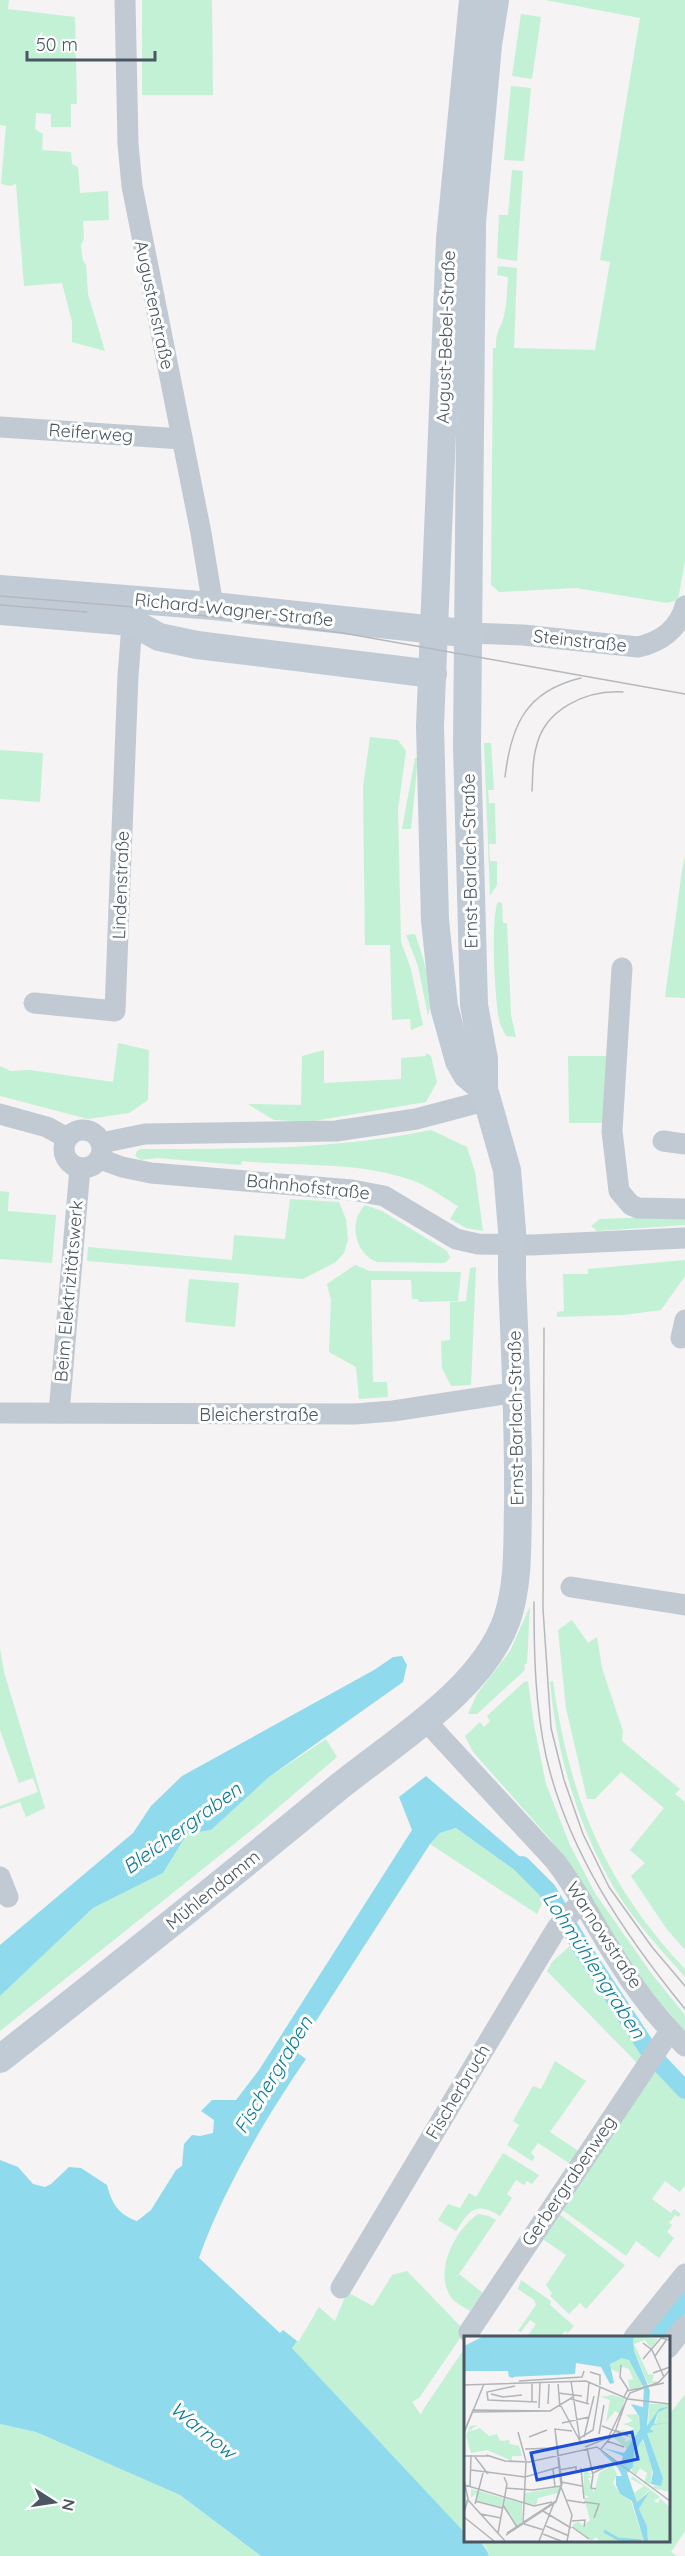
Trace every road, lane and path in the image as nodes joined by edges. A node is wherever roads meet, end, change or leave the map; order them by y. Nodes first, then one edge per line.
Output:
1 (125, 0) edge
2 (473, 0) edge
3 (495, 0) edge
4 (0, 427) edge
5 (182, 439) junction
6 (0, 589) edge
7 (436, 598) junction
8 (213, 606) junction
9 (0, 611) edge
10 (133, 611) junction
11 (682, 619) edge
12 (435, 631) junction
13 (468, 633) junction
14 (159, 637) junction
15 (433, 674) junction
16 (128, 676) junction
17 (622, 968) dead end
18 (34, 1003) dead end
19 (486, 1094) junction
20 (0, 1114) edge
21 (68, 1138) junction
22 (663, 1141) dead end
23 (685, 1144) edge
24 (100, 1151) junction
25 (80, 1168) junction
26 (685, 1209) edge
27 (685, 1238) edge
28 (517, 1392) junction
29 (0, 1413) edge
30 (59, 1413) junction
31 (571, 1587) dead end
32 (685, 1605) edge
33 (424, 1719) junction
34 (0, 1877) edge
35 (8, 1897) dead end
36 (569, 1914) junction
37 (672, 2041) edge
38 (0, 2059) edge
39 (685, 2274) edge
40 (341, 2288) dead end
41 (685, 2326) edge
42 (469, 2332) dead end
43 (635, 2336) edge
44 (670, 2347) edge

1 - 5 street, Augustenstraße
2 - 7 main road, August-Bebel-Straße
3 - 13 main road, August-Bebel-Straße
4 - 5 street, Reiferweg
5 - 8 street, Augustenstraße
6 - 10 main road, Richard-Wagner-Straße
7 - 12 main road, August-Bebel-Straße
7 - 13 main road
8 - 10 main road, Richard-Wagner-Straße
8 - 12 main road, Richard-Wagner-Straße
9 - 10 main road, Richard-Wagner-Straße
10 - 14 main road, Richard-Wagner-Straße
10 - 16 street, Lindenstraße
11 - 13 street, Steinstraße
12 - 13 main road, Richard-Wagner-Straße
12 - 15 main road, August-Bebel-Straße
13 - 15 main road
13 - 19 main road, Ernst-Barlach-Straße
14 - 15 main road, Richard-Wagner-Straße
14 - 16 street
15 - 19 main road, Ernst-Barlach-Straße
16 - 18 street, Lindenstraße
17 - 26 street
19 - 24 street
19 - 28 main road, Ernst-Barlach-Straße, bridge
20 - 21 street
21 - 24 street
21 - 25 street
22 - 23 street
24 - 25 street
24 - 27 street, Bahnhofstraße
25 - 30 street, Beim Elektrizitätswerk
28 - 30 street, Bleicherstraße
28 - 33 main road, Ernst-Barlach-Straße
29 - 30 street, Bleicherstraße
31 - 32 street
33 - 36 street, Warnowstraße
33 - 38 main road, Mühlendamm
34 - 35 street
36 - 37 street, Warnowstraße
36 - 40 street, Fischerbruch
37 - 42 street, Gerbergrabenweg
39 - 43 street
41 - 44 street

